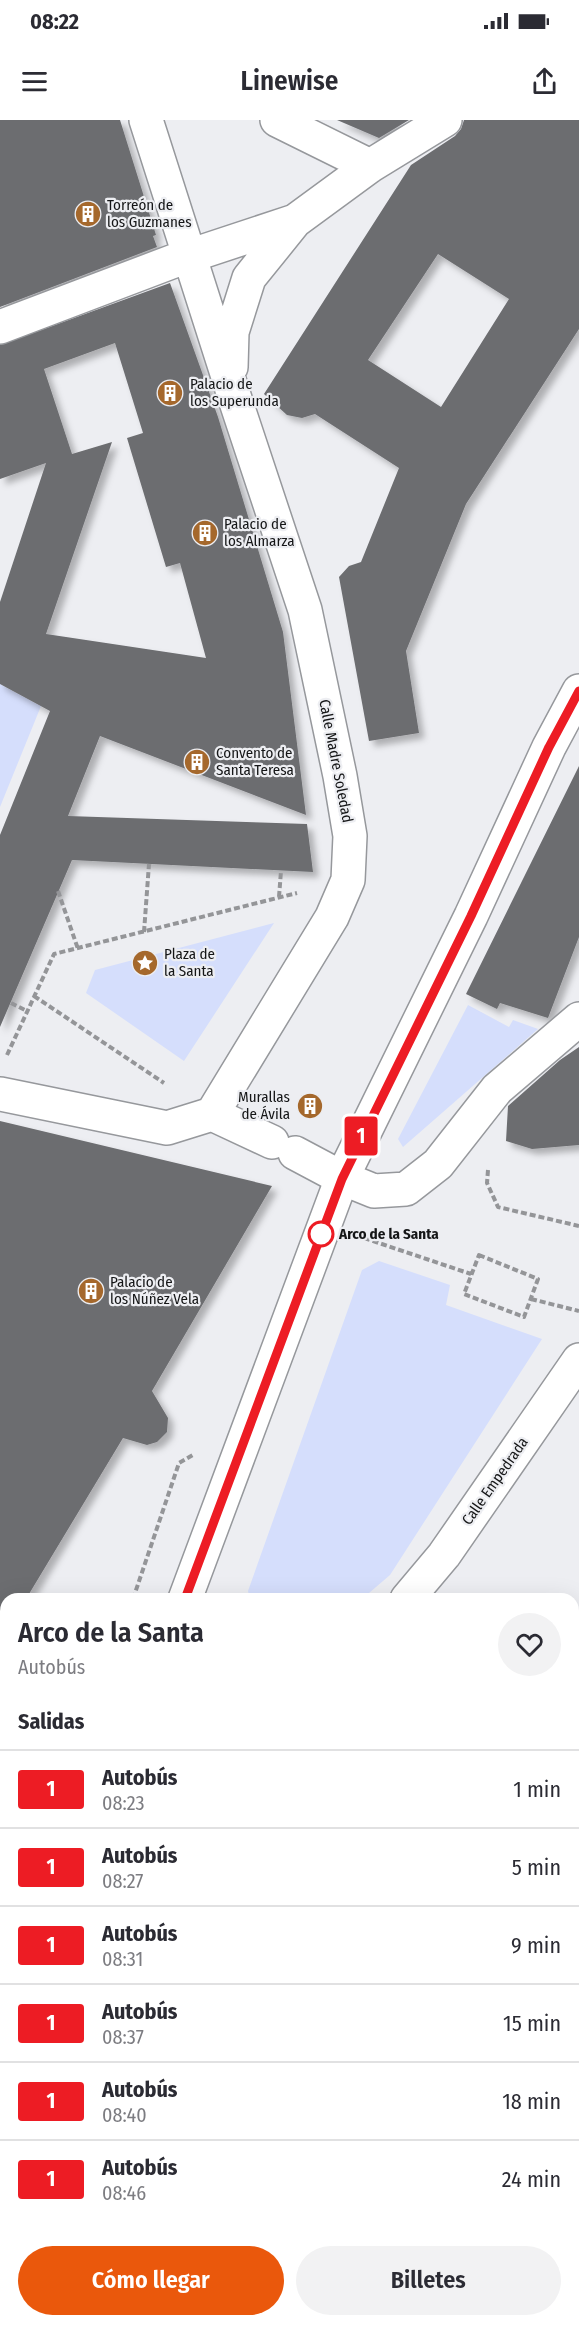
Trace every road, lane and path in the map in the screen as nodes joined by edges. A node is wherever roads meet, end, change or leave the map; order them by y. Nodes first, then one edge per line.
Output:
1 (146, 120) edge
2 (277, 120) edge
3 (445, 120) edge
4 (370, 166) junction
5 (295, 221) junction
6 (181, 258) junction
7 (0, 327) edge
8 (230, 386) junction
9 (579, 691) edge
10 (149, 864) dead end
11 (280, 871) dead end
12 (348, 880) junction
13 (58, 891) dead end
14 (279, 897) junction
15 (144, 932) junction
16 (78, 949) junction
17 (34, 996) junction
18 (11, 1003) dead end
19 (27, 1011) junction
20 (579, 1019) edge
21 (2, 1079) edge
22 (212, 1114) junction
23 (489, 1159) dead end
24 (342, 1179) junction
25 (579, 1226) edge
26 (323, 1228) junction
27 (471, 1274) junction
28 (531, 1299) junction
29 (579, 1311) edge
30 (579, 1359) edge
31 (187, 1593) edge
32 (412, 1593) edge

1 - 6 street, Calle Madre Soledad
2 - 4 street
3 - 4 street
4 - 5 street
5 - 6 street
5 - 8 street
6 - 7 street
6 - 8 street, Calle Madre Soledad
8 - 12 street, Calle Madre Soledad
9 - 24 street
10 - 15 path
11 - 14 path
12 - 14 path
12 - 22 street, Calle Madre Soledad
13 - 16 path
14 - 15 path
15 - 16 path
16 - 17 path
17 - 19 path
17 - 22 path
18 - 19 path
19 - 21 path
20 - 24 street
21 - 22 street
22 - 24 street
23 - 25 path
24 - 26 street
26 - 27 path
26 - 31 street
27 - 28 path
27 - 28 path
28 - 29 path
30 - 32 street, Calle Empedrada

